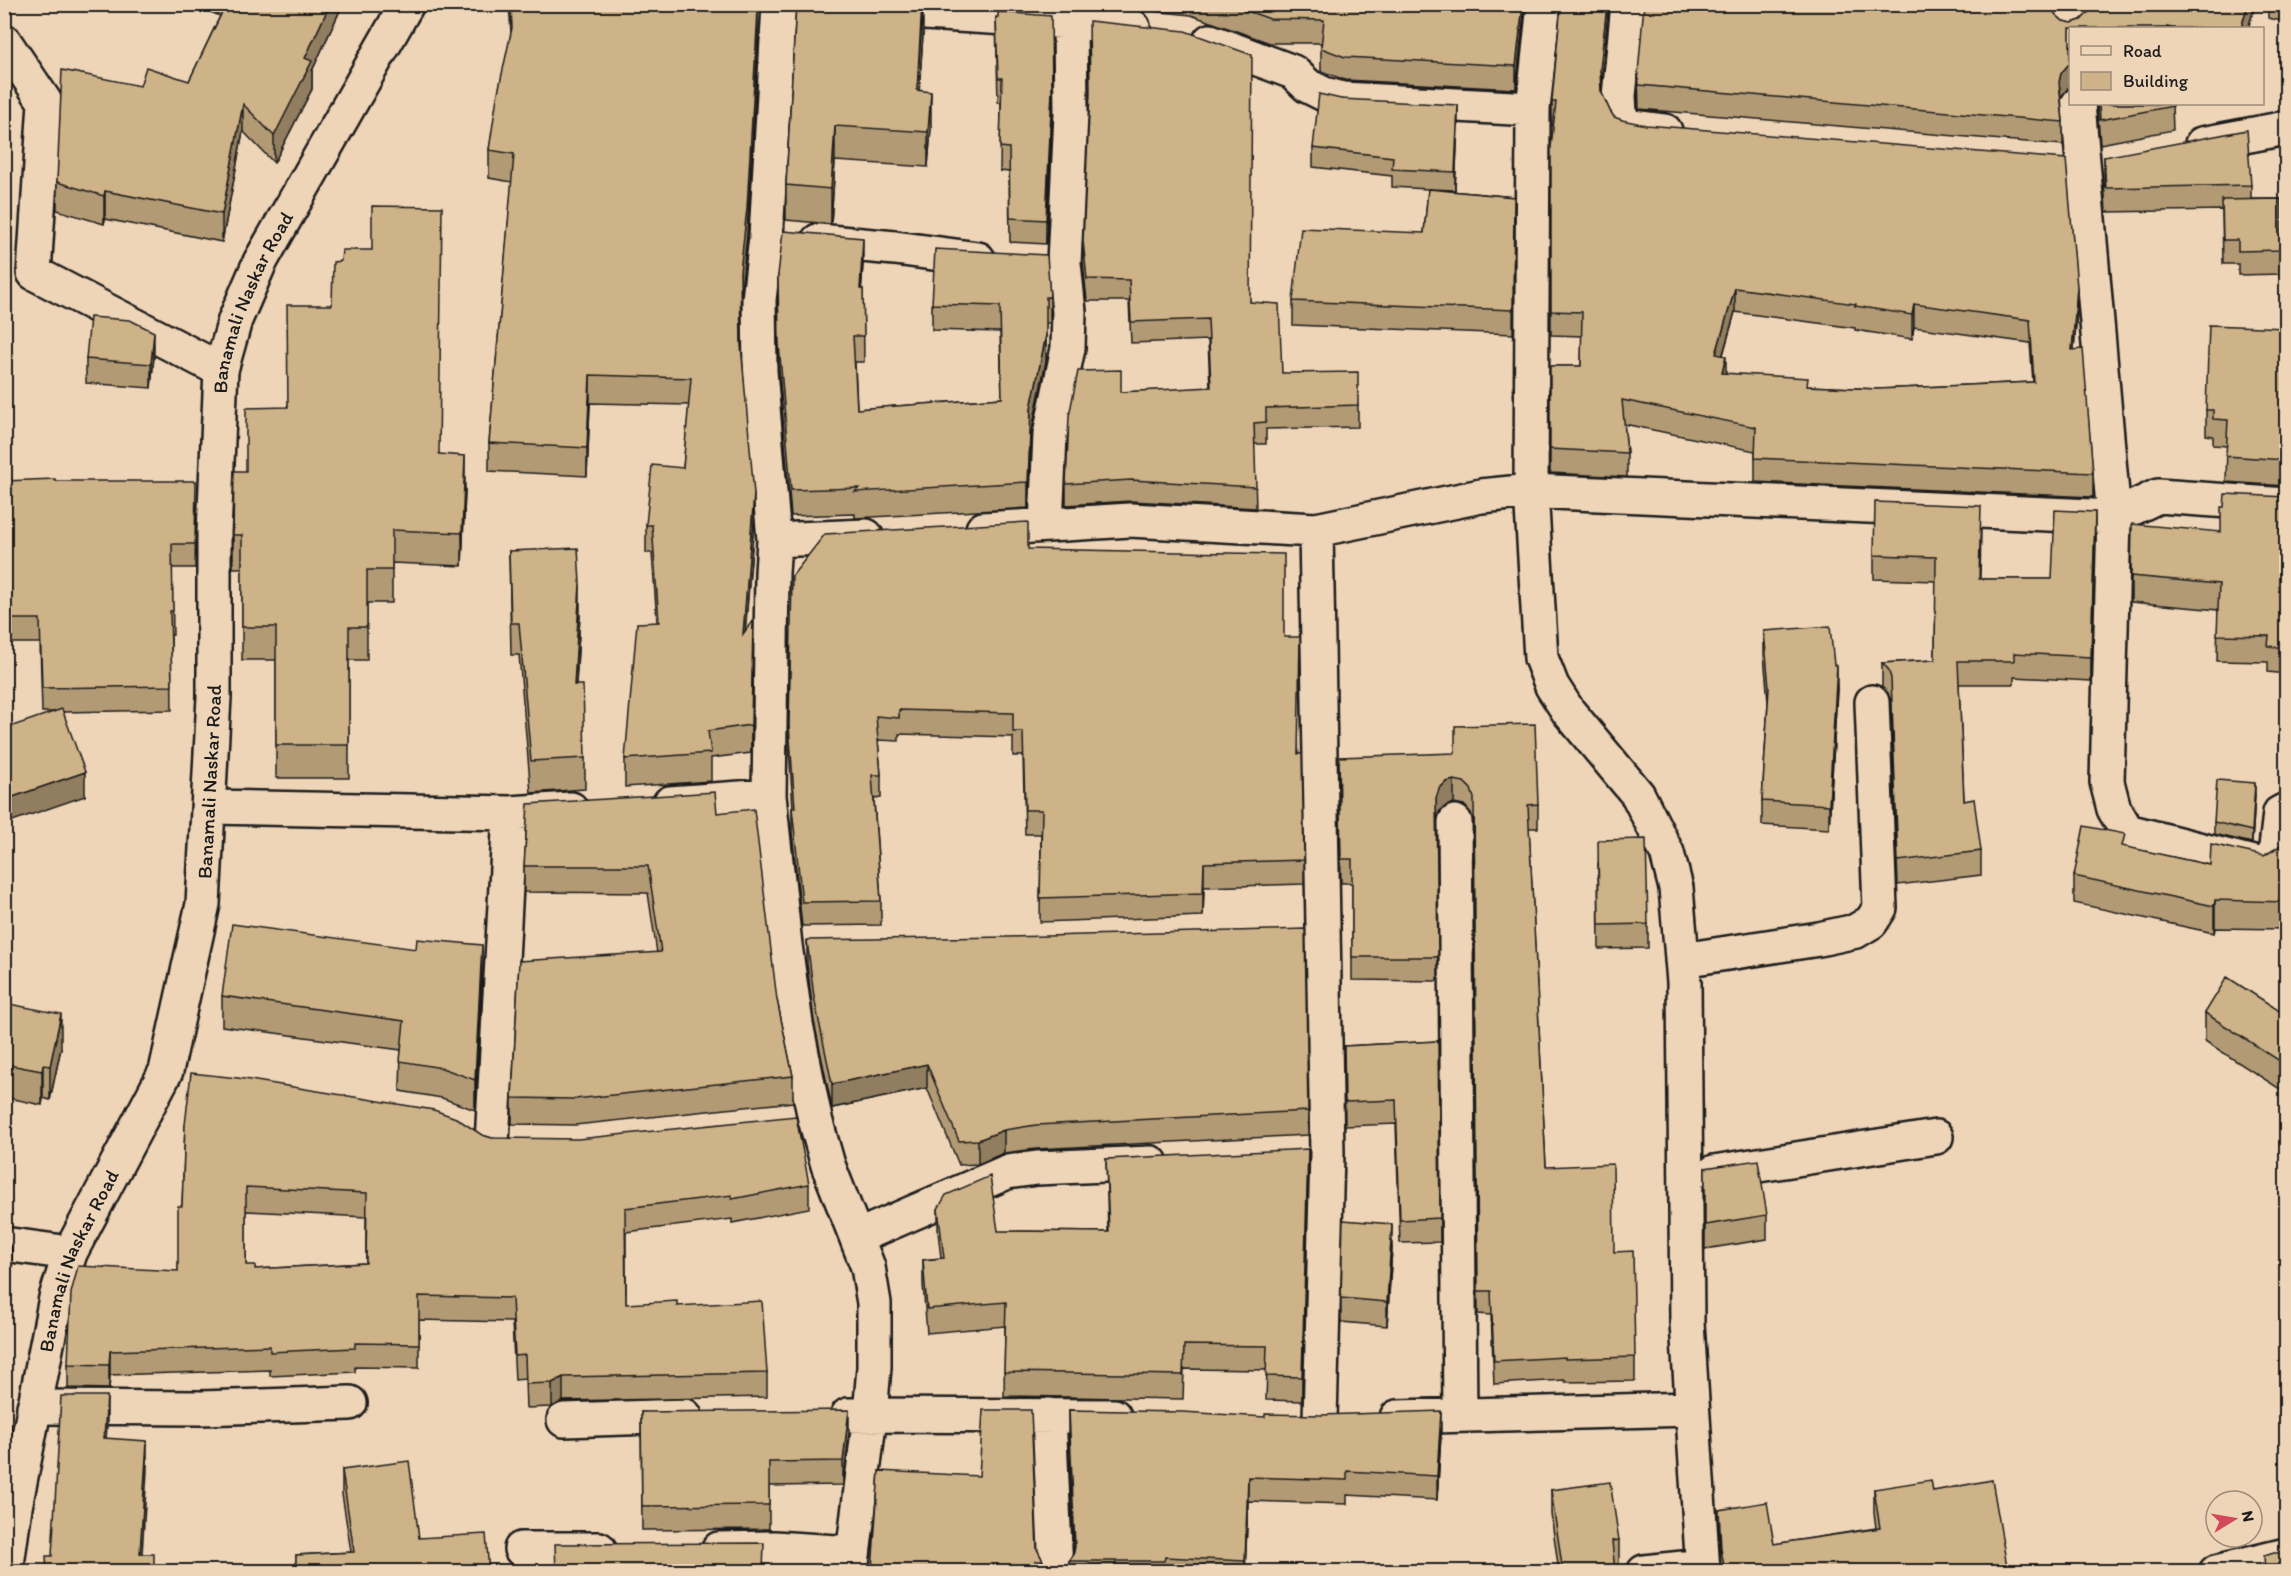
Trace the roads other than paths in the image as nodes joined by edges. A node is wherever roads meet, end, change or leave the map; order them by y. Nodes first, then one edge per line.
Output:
1 (407, 4) edge
2 (1544, 4) edge
3 (1628, 4) edge
4 (2069, 4) edge
5 (779, 5) edge
6 (1070, 22) junction
7 (2071, 27) edge
8 (4, 41) edge
9 (2078, 105) edge
10 (1533, 109) junction
11 (2286, 128) edge
12 (1695, 134) edge
13 (2174, 149) edge
14 (2118, 160) edge
15 (2049, 163) edge
16 (2084, 166) junction
17 (766, 237) junction
18 (1036, 262) junction
19 (221, 370) junction
20 (1531, 491) junction
21 (2286, 505) edge
22 (2114, 517) junction
23 (1046, 525) junction
24 (1316, 530) junction
25 (951, 531) edge
26 (892, 535) edge
27 (774, 540) junction
28 (1872, 702) dead end
29 (770, 796) junction
30 (640, 805) edge
31 (210, 807) junction
32 (604, 807) edge
33 (2286, 810) edge
34 (510, 813) junction
35 (1455, 822) dead end
36 (1323, 931) junction
37 (1288, 933) edge
38 (820, 944) edge
39 (785, 945) junction
40 (1682, 960) junction
41 (166, 1071) junction
42 (201, 1076) edge
43 (464, 1125) edge
44 (1936, 1137) dead end
45 (1327, 1153) junction
46 (1292, 1155) edge
47 (1177, 1162) edge
48 (1686, 1176) junction
49 (857, 1237) junction
50 (4, 1244) edge
51 (70, 1253) junction
52 (350, 1403) dead end
53 (34, 1407) junction
54 (1691, 1409) junction
55 (822, 1415) edge
56 (870, 1415) junction
57 (1049, 1415) junction
58 (1460, 1415) junction
59 (714, 1416) edge
60 (1143, 1417) edge
61 (1285, 1419) edge
62 (564, 1420) dead end
63 (1320, 1420) junction
64 (521, 1549) dead end
65 (625, 1549) edge
66 (694, 1549) edge
67 (2286, 1555) edge
68 (852, 1562) edge
69 (1703, 1569) edge
70 (6, 1572) edge
71 (1056, 1572) edge
72 (1644, 1572) edge
73 (2216, 1572) edge

1 - 19 street, Banamali Naskar Road
2 - 10 street
3 - 12 street
4 - 7 street
5 - 6 street
5 - 17 street
6 - 10 street
6 - 18 street
8 - 19 street
9 - 16 street
10 - 20 street
11 - 13 street
14 - 16 street
15 - 16 street
16 - 22 street
17 - 18 street
17 - 27 street
18 - 23 street
19 - 31 street, Banamali Naskar Road
20 - 22 street
20 - 24 street
20 - 40 street
21 - 22 street
22 - 33 street
23 - 24 street
23 - 25 street
24 - 36 street
26 - 27 street
27 - 29 street
28 - 40 street
29 - 30 street
29 - 39 street
31 - 34 street
31 - 41 street, Banamali Naskar Road
32 - 34 street
34 - 43 street
35 - 58 street
36 - 37 street
36 - 45 street
38 - 39 street
39 - 49 street
40 - 48 street
41 - 42 street
41 - 51 street, Banamali Naskar Road
44 - 48 street
45 - 46 street
45 - 63 street
47 - 49 street
48 - 54 street
49 - 56 street
50 - 51 street
51 - 53 street, Banamali Naskar Road
52 - 53 street
53 - 70 street, Banamali Naskar Road
54 - 58 street
54 - 69 street
55 - 56 street
56 - 57 street
56 - 68 street
57 - 60 street
57 - 71 street
58 - 63 street
59 - 62 street
61 - 63 street
64 - 65 street
66 - 68 street
67 - 73 street
69 - 72 street

